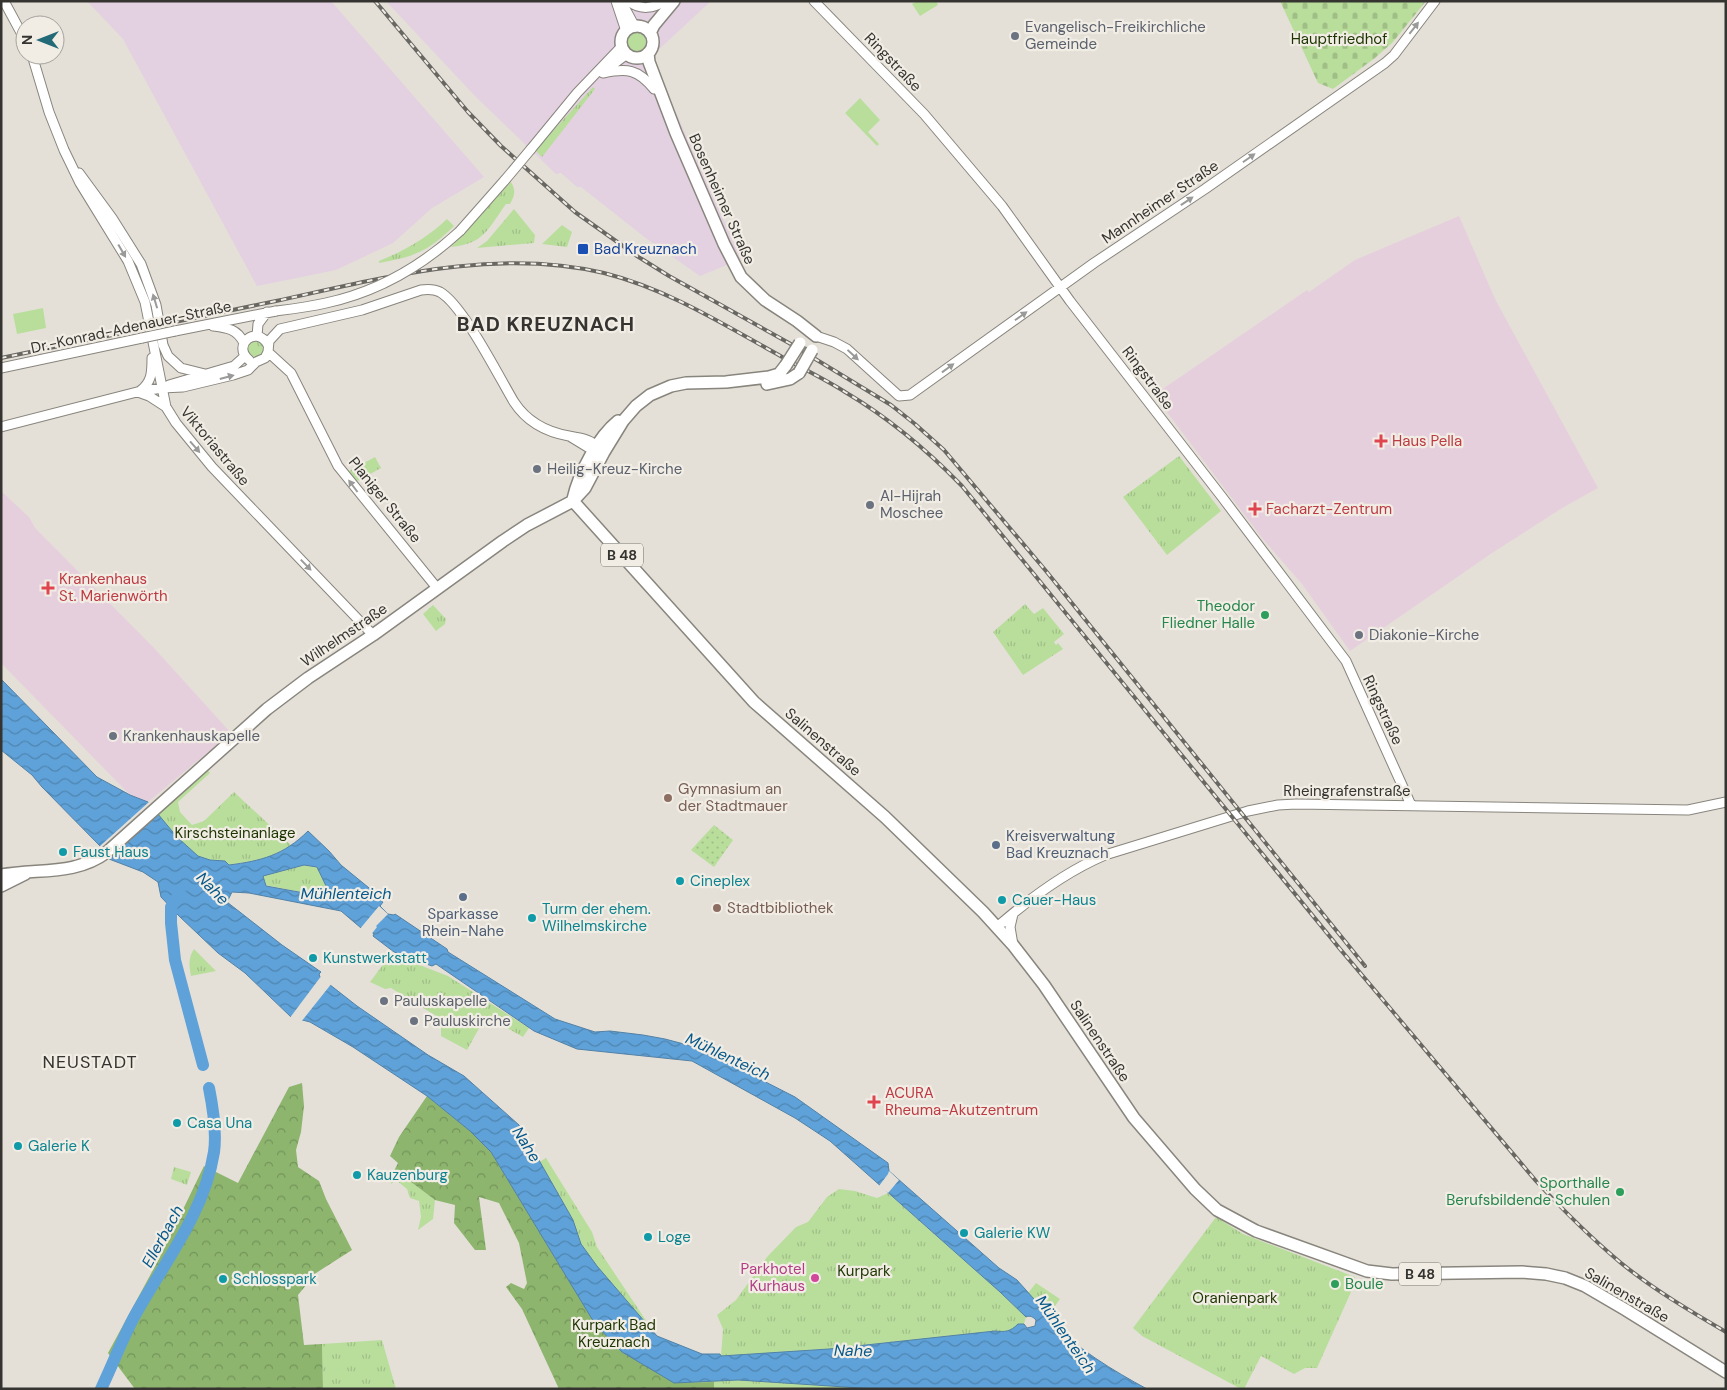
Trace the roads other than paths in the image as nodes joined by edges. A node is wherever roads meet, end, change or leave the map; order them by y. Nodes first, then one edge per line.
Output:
1 (4, 1) edge
2 (616, 1) edge
3 (621, 1) edge
4 (629, 1) edge
5 (666, 1) edge
6 (672, 1) edge
7 (814, 1) edge
8 (1435, 1) edge
9 (15, 21) edge
10 (638, 29) junction
11 (633, 53) junction
12 (35, 65) edge
13 (603, 73) junction
14 (654, 89) junction
15 (665, 104) junction
16 (557, 119) junction
17 (72, 165) junction
18 (1061, 288) junction
19 (272, 312) junction
20 (307, 322) junction
21 (205, 325) junction
22 (804, 326) junction
23 (152, 334) junction
24 (259, 336) junction
25 (816, 336) junction
26 (244, 343) junction
27 (800, 343) junction
28 (268, 349) junction
29 (245, 356) junction
30 (256, 362) junction
31 (1, 368) edge
32 (204, 374) junction
33 (726, 382) junction
34 (885, 384) joint
35 (162, 388) junction
36 (137, 392) junction
37 (166, 407) junction
38 (1, 427) edge
39 (598, 449) junction
40 (576, 489) junction
41 (573, 501) junction
42 (562, 506) junction
43 (437, 588) junction
44 (373, 635) junction
45 (1726, 802) edge
46 (1411, 805) junction
47 (8, 881) edge
48 (1014, 914) junction
49 (997, 927) junction
50 (1013, 945) junction
51 (1726, 1372) edge

1 - 9 street
2 - 10 street
3 - 10 street
4 - 5 street
6 - 10 main road
7 - 18 street, Ringstraße
18 -> 8 street, Mannheimer Straße
10 - 11 main road
10 - 11 main road
11 - 13 street
11 - 14 main road, Bosenheimer Straße
11 - 15 main road, Bosenheimer Straße
11 - 16 street
12 - 17 street
13 - 14 street
13 - 16 street
14 - 15 main road, Bosenheimer Straße
15 - 22 main road, Bosenheimer Straße
16 - 19 street, Dr.-Konrad-Adenauer-Straße, bridge
17 -> 23 street
32 -> 17 street
34 -> 18 street, Mannheimer Straße
18 - 46 street, Ringstraße
19 - 21 street, Dr.-Konrad-Adenauer-Straße
19 - 24 street
20 - 24 street
20 - 28 street
20 - 39 street
21 - 26 street
21 - 31 street, Dr.-Konrad-Adenauer-Straße, bridge
22 - 25 main road, Bosenheimer Straße
22 - 27 main road
23 - 35 street, Viktoriastraße
23 - 36 street
24 - 26 street
24 - 28 street
25 - 27 main road
25 - 33 main road, Wilhelmstraße, bridge
25 -> 34 street, Bosenheimer Straße
26 - 29 street
27 - 33 main road, Wilhelmstraße, bridge
28 - 30 street
43 -> 28 street, Planiger Straße
29 - 30 street
29 - 32 street
35 -> 30 street
32 - 35 street
33 - 39 main road, Wilhelmstraße
35 - 36 street
35 - 37 street, Viktoriastraße
36 - 37 street
36 - 38 street
37 -> 44 street, Viktoriastraße
39 - 40 main road, Wilhelmstraße
39 - 41 main road, Wilhelmstraße
40 - 41 main road, Wilhelmstraße
40 - 42 main road, Wilhelmstraße
41 - 42 main road, Wilhelmstraße
41 - 49 main road, Salinenstraße / B 48
42 - 43 main road, Wilhelmstraße
43 - 44 main road, Wilhelmstraße
44 - 47 main road, Wilhelmstraße
45 - 46 street, Rheingrafenstraße
46 - 48 street, Rheingrafenstraße
48 - 49 street, Rheingrafenstraße
48 - 50 street
49 - 50 main road, Salinenstraße
50 - 51 main road, Salinenstraße / B 48

